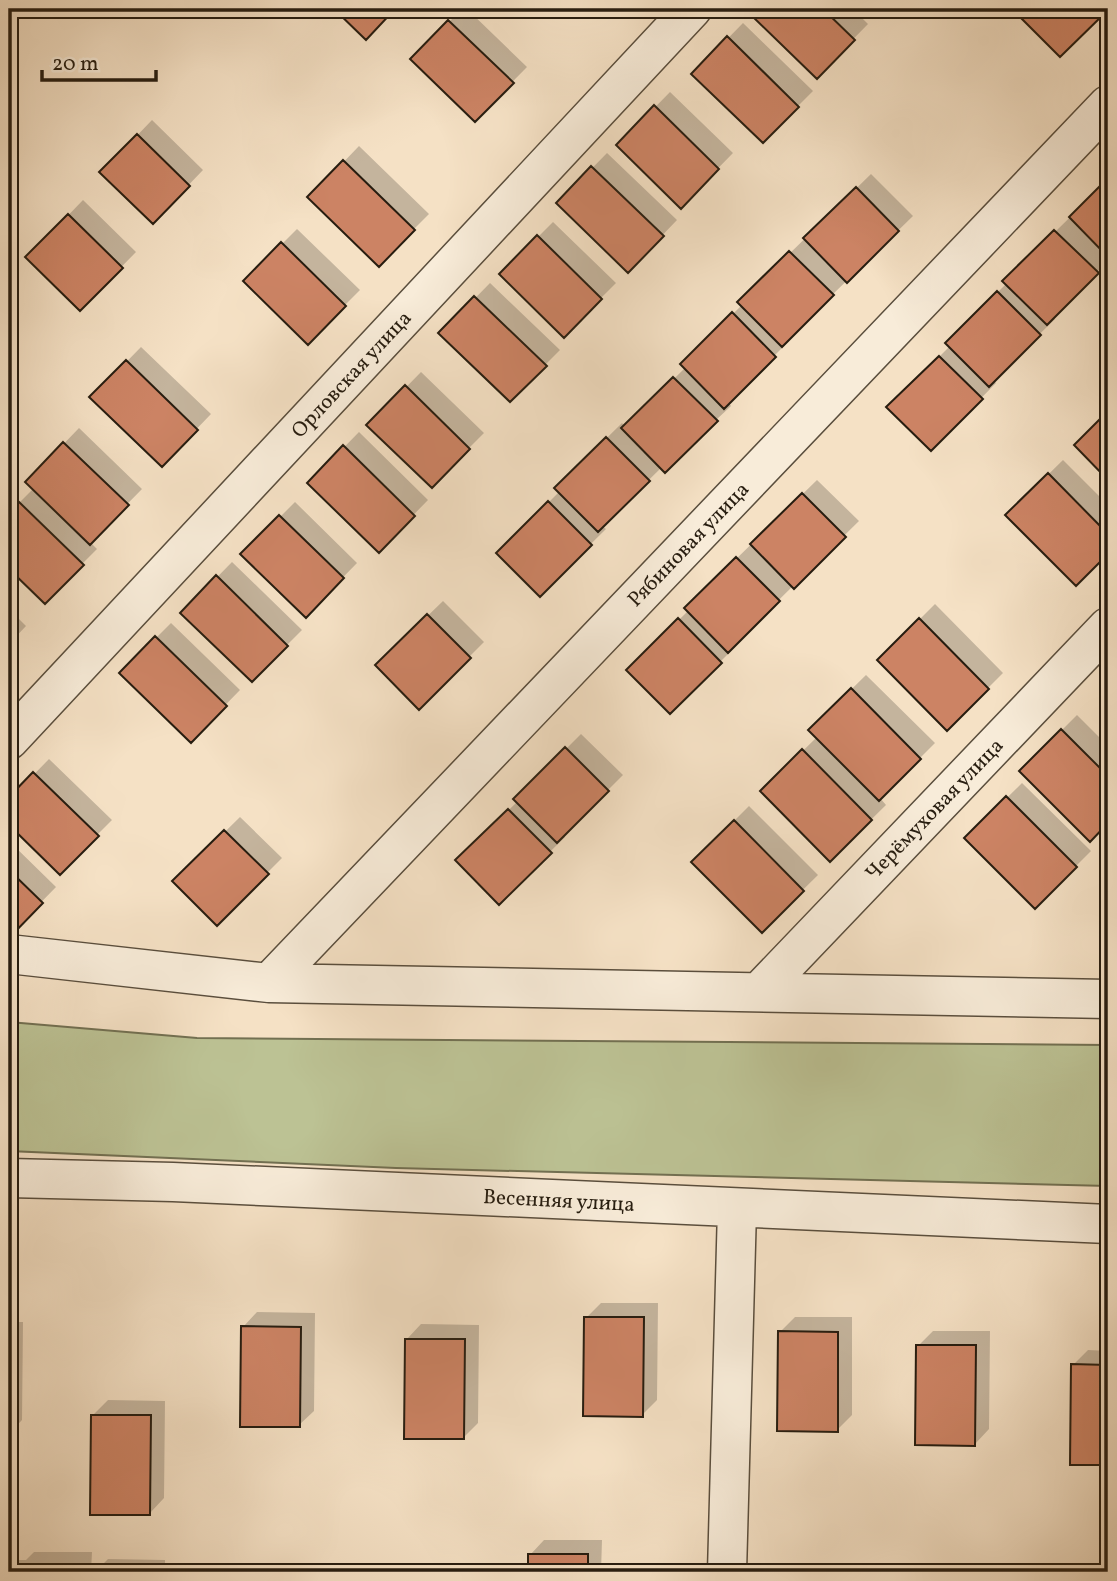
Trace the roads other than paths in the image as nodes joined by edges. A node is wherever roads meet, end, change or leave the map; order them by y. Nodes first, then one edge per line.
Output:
1 (692, 9) edge
2 (1108, 105) edge
3 (1108, 627) edge
4 (9, 740) edge
5 (9, 954) edge
6 (269, 983) junction
7 (759, 992) junction
8 (1108, 999) edge
9 (9, 1178) edge
10 (737, 1209) junction
11 (1108, 1224) edge
12 (727, 1572) edge

1 - 4 street, Орловская улица
2 - 6 street, Рябиновая улица
3 - 7 street, Черёмуховая улица
5 - 6 street
6 - 7 street
7 - 8 street
9 - 10 street, Весенняя улица
10 - 11 street, Весенняя улица
10 - 12 street

